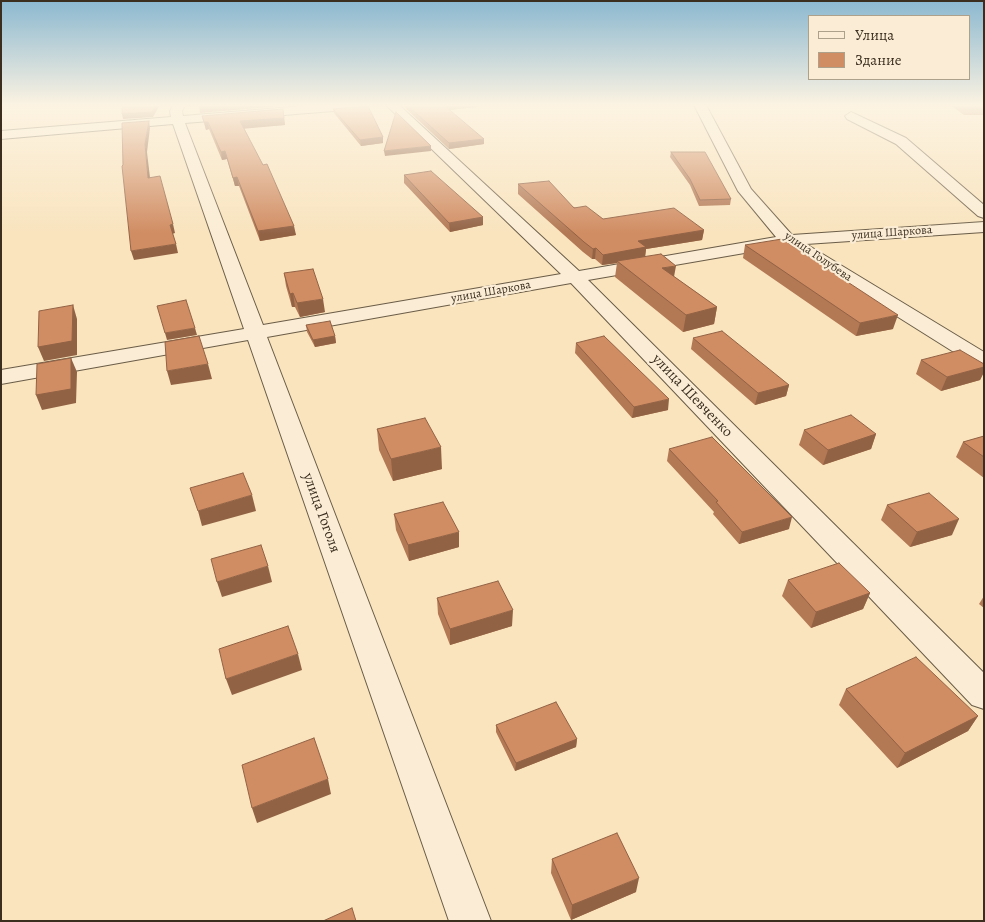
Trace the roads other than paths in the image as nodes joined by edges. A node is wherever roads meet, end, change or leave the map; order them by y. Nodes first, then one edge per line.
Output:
1 (191, 148) edge
2 (438, 148) edge
3 (723, 148) edge
4 (909, 148) edge
5 (984, 214) edge
6 (984, 227) edge
7 (788, 240) junction
8 (575, 277) junction
9 (256, 334) junction
10 (984, 361) edge
11 (1, 377) edge
12 (984, 695) edge
13 (470, 921) edge

1 - 9 street, улица Гоголя
2 - 8 street, улица Шевченко
3 - 7 street, улица Голубева
4 - 5 street
6 - 7 street, улица Шаркова
7 - 8 street, улица Шаркова
7 - 10 street, улица Голубева
8 - 9 street, улица Шаркова
8 - 12 street, улица Шевченко
9 - 11 street, улица Шаркова
9 - 13 street, улица Гоголя

